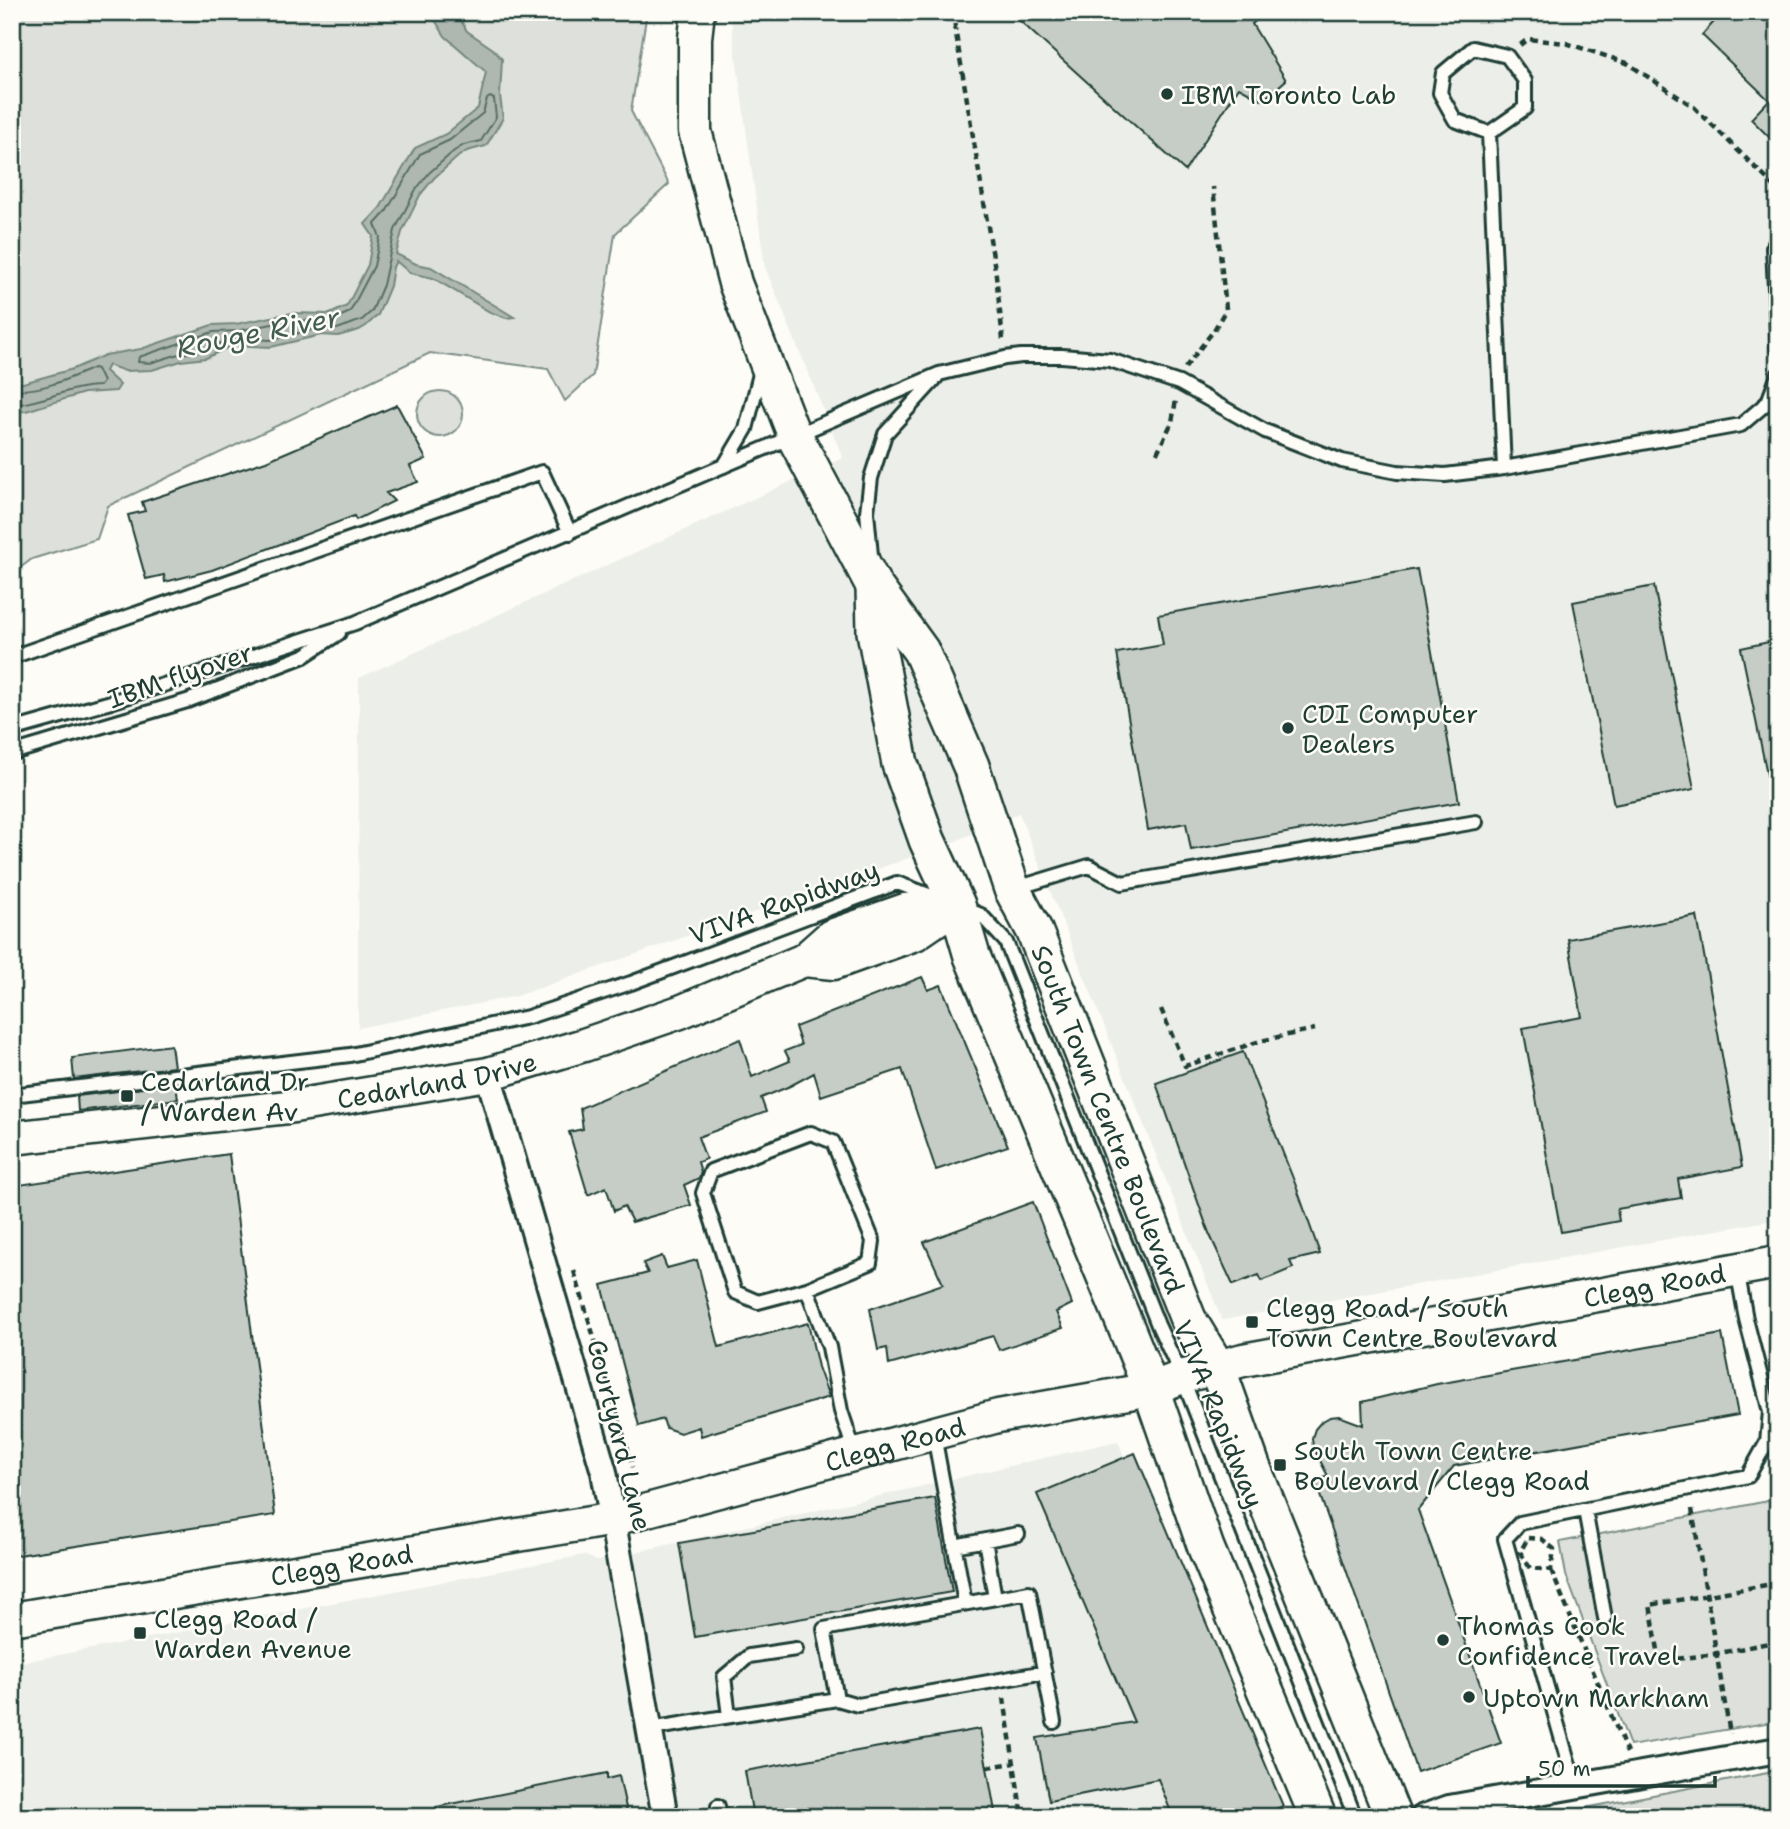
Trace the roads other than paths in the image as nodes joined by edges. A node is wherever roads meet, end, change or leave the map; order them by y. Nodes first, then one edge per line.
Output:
1 (698, 12) edge
2 (1489, 132) junction
3 (1778, 237) edge
4 (1778, 350) edge
5 (764, 359) junction
6 (939, 374) junction
7 (1778, 375) edge
8 (794, 435) junction
9 (724, 466) junction
10 (1504, 468) junction
11 (570, 533) junction
12 (874, 586) junction
13 (355, 623) junction
14 (12, 657) edge
15 (942, 702) junction
16 (893, 725) junction
17 (12, 730) edge
18 (12, 753) edge
19 (1476, 822) dead end
20 (1012, 889) junction
21 (957, 905) junction
22 (488, 1074) junction
23 (12, 1095) edge
24 (12, 1138) edge
25 (1778, 1262) edge
26 (1737, 1269) junction
27 (807, 1289) junction
28 (1217, 1367) junction
29 (1167, 1383) junction
30 (934, 1433) junction
31 (855, 1454) junction
32 (1585, 1510) junction
33 (614, 1519) junction
34 (1018, 1534) dead end
35 (985, 1540) junction
36 (954, 1546) junction
37 (995, 1598) junction
38 (965, 1603) junction
39 (1605, 1618) dead end
40 (12, 1619) edge
41 (796, 1649) dead end
42 (1045, 1672) junction
43 (837, 1699) junction
44 (729, 1716) junction
45 (1054, 1722) dead end
46 (650, 1729) junction
47 (1778, 1750) edge
48 (1575, 1786) junction
49 (666, 1817) edge
50 (1318, 1817) edge
51 (1356, 1817) edge
52 (1393, 1817) edge
53 (1424, 1817) edge

1 - 5 street
2 - 2 lane
2 - 10 lane
3 - 4 lane
5 - 8 street
5 - 9 lane
6 - 8 lane
6 - 10 lane
6 - 12 lane
7 - 10 lane
8 - 9 lane
8 - 12 main road, South Town Centre Boulevard
9 - 11 lane
11 - 13 lane
11 - 14 lane
12 - 15 main road, South Town Centre Boulevard
12 - 16 main road
13 - 17 lane
13 - 18 lane, IBM flyover
15 - 16 main road
15 - 20 main road, South Town Centre Boulevard
16 - 21 main road
19 - 20 lane
20 - 21 main road, Cedarland Drive
20 - 28 main road, South Town Centre Boulevard
21 - 22 street, Cedarland Drive
21 - 23 lane, VIVA Rapidway
21 - 29 main road
22 - 24 street, Cedarland Drive
22 - 33 street, Courtyard Lane
25 - 26 street, Clegg Road
26 - 28 street, Clegg Road
26 - 32 lane
27 - 27 lane
27 - 31 lane
28 - 29 street, Clegg Road
28 - 52 main road, South Town Centre Boulevard
29 - 30 street, Clegg Road
29 - 50 main road
29 - 51 lane, VIVA Rapidway
30 - 31 street, Clegg Road
30 - 36 lane
31 - 33 street, Clegg Road
32 - 39 lane
32 - 48 lane
33 - 40 street, Clegg Road
33 - 46 street, Courtyard Lane
34 - 35 lane
35 - 36 lane
35 - 37 lane
36 - 38 lane
37 - 38 lane
37 - 42 lane
38 - 43 lane
41 - 44 lane
42 - 43 lane
42 - 45 lane
43 - 44 lane
44 - 46 lane
46 - 49 street, Courtyard Lane
47 - 48 street
48 - 53 street

